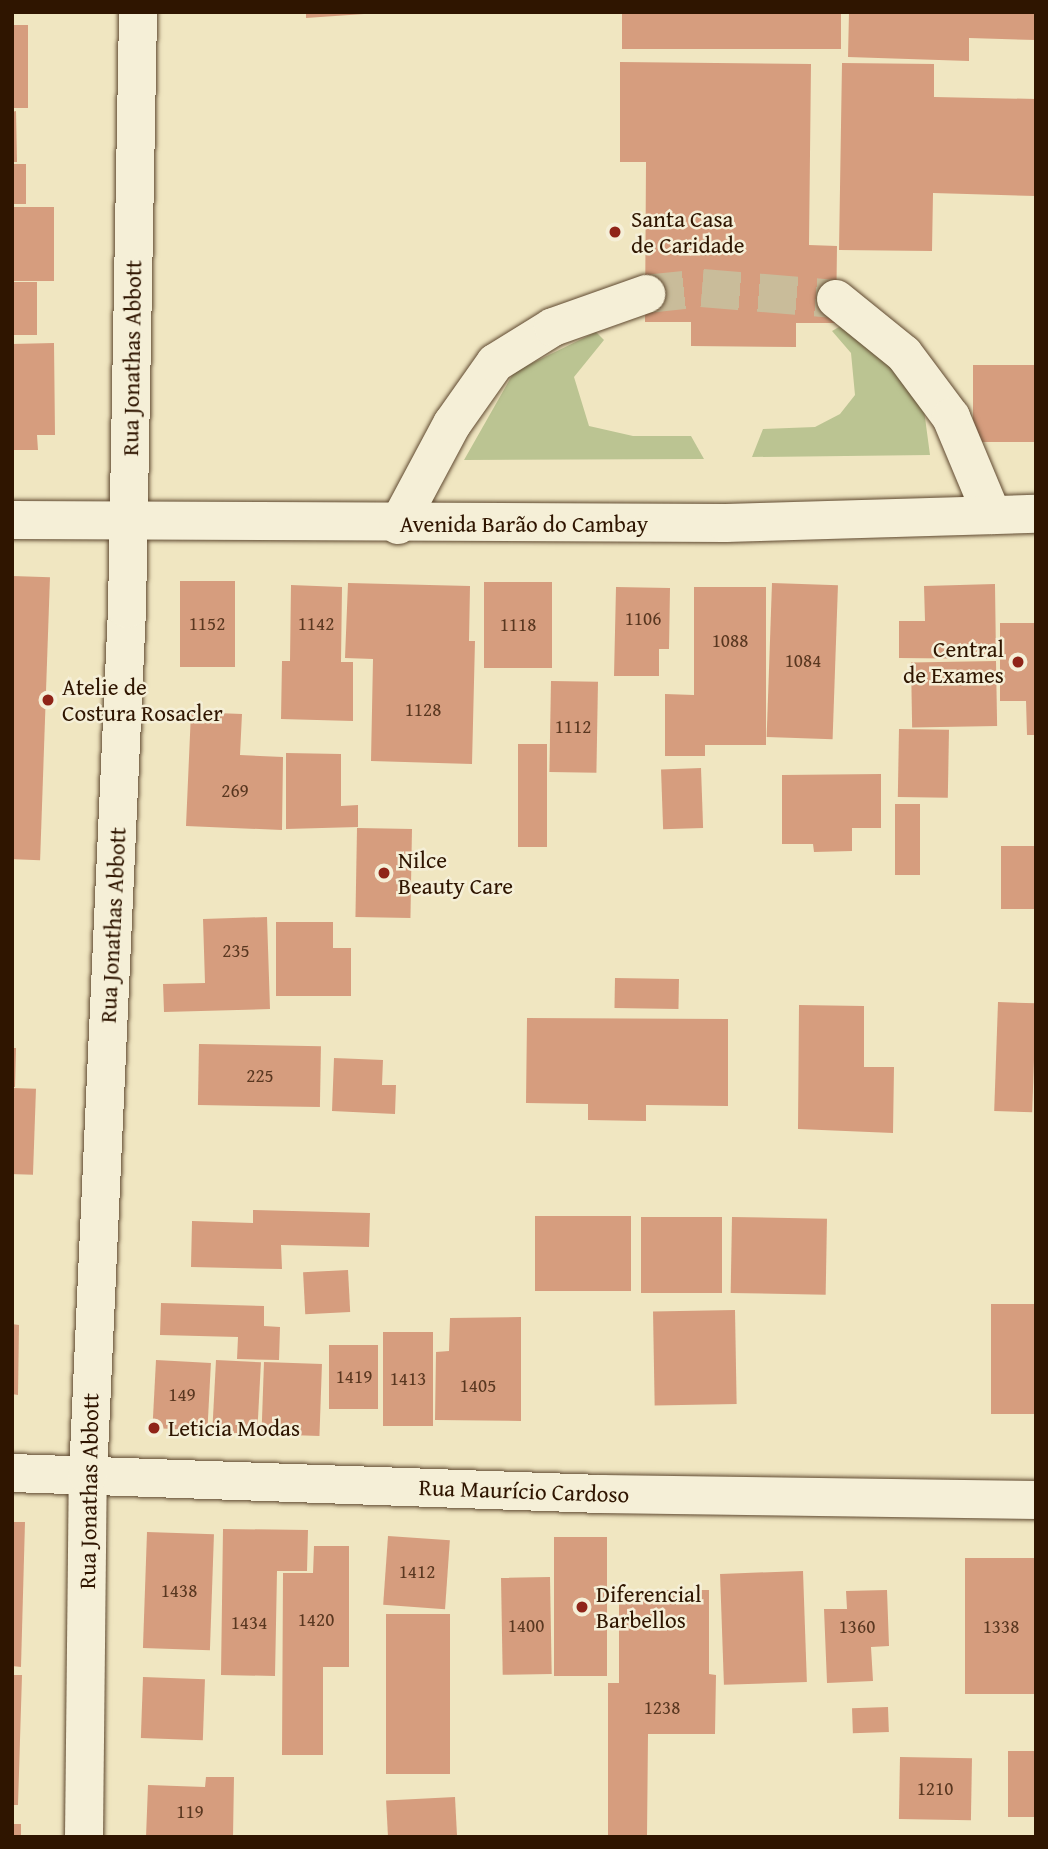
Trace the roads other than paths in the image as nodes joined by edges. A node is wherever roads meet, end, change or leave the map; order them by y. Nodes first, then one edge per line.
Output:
1 (138, 12) edge
2 (646, 293) tunnel mouth
3 (836, 299) tunnel mouth
4 (1036, 514) edge
5 (992, 515) junction
6 (12, 520) edge
7 (128, 520) junction
8 (398, 524) junction
9 (12, 1473) edge
10 (88, 1475) junction
11 (1036, 1500) edge
12 (84, 1837) edge

1 - 7 street, Rua Jonathas Abbott
2 - 8 street
3 - 5 street
4 - 5 street, Avenida Barão do Cambay
5 - 8 street, Avenida Barão do Cambay
6 - 7 street, Avenida Barão do Cambay
7 - 8 street, Avenida Barão do Cambay
7 - 10 street, Rua Jonathas Abbott
9 - 10 street, Rua Maurício Cardoso
10 - 11 street, Rua Maurício Cardoso
10 - 12 street, Rua Jonathas Abbott

